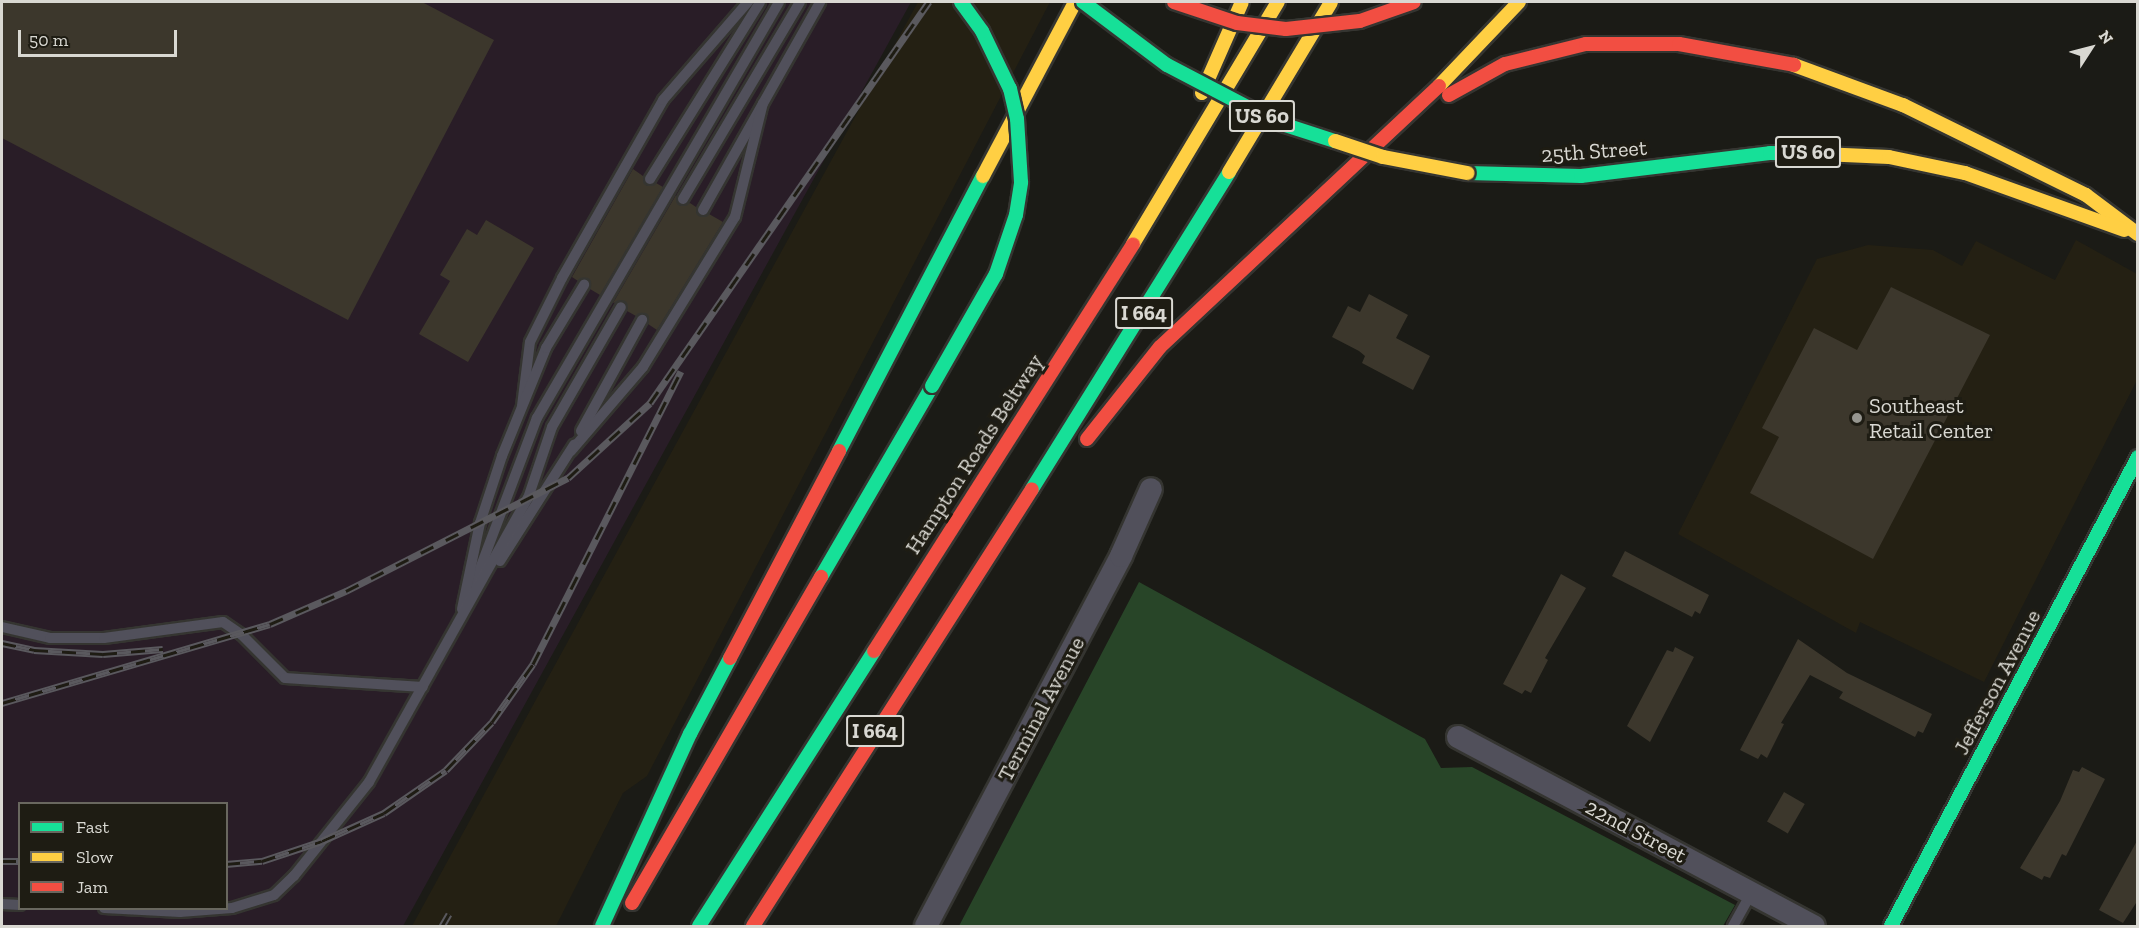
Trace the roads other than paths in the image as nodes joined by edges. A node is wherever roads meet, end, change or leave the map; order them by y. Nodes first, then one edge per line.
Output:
1 (748, 2) edge
2 (760, 2) edge
3 (779, 2) edge
4 (800, 2) edge
5 (820, 2) edge
6 (962, 2) edge
7 (1075, 2) edge
8 (1083, 2) edge
9 (1174, 2) edge
10 (1242, 2) edge
11 (1278, 2) edge
12 (1331, 2) edge
13 (1414, 2) edge
14 (1519, 2) edge
15 (763, 103) junction
16 (1196, 105) dead end
17 (1399, 126) junction
18 (650, 179) dead end
19 (1151, 183) dead end
20 (684, 199) dead end
21 (703, 210) dead end
22 (2138, 235) edge
23 (1116, 271) junction
24 (584, 285) dead end
25 (621, 308) dead end
26 (642, 320) dead end
27 (522, 406) junction
28 (571, 451) junction
29 (1076, 455) dead end
30 (2138, 457) edge
31 (1151, 489) dead end
32 (1023, 532) dead end
33 (948, 620) junction
34 (460, 621) junction
35 (2, 627) edge
36 (423, 687) junction
37 (1458, 737) dead end
38 (1751, 893) junction
39 (2, 904) edge
40 (18, 904) edge
41 (228, 908) edge
42 (129, 910) edge
43 (206, 910) edge
44 (624, 917) dead end
45 (602, 927) edge
46 (699, 927) edge
47 (753, 927) edge
48 (926, 927) edge
49 (1733, 927) edge
50 (1814, 927) edge
51 (1892, 927) edge

1 - 27 lane
2 - 18 lane
3 - 34 lane
4 - 20 lane
5 - 15 lane
6 - 44 main road, bridge
7 - 45 main road
8 - 22 main road, 25th Street / US 60, bridge
9 - 13 main road, bridge
10 - 16 main road
11 - 23 main road, Hampton Roads Beltway / I 664
12 - 33 main road, I 664
14 - 17 main road
15 - 21 lane
15 - 28 lane
17 - 22 main road
17 - 29 main road
19 - 23 main road
23 - 46 main road, Hampton Roads Beltway / I 664
24 - 27 lane
25 - 34 lane
26 - 28 lane
27 - 34 lane
28 - 34 lane
30 - 51 main road, Jefferson Avenue
31 - 48 street, Terminal Avenue
32 - 33 main road
33 - 47 main road, I 664
34 - 36 lane
35 - 36 lane
36 - 41 lane
37 - 38 street, 22nd Street
38 - 49 lane
38 - 50 street, 22nd Street
39 - 40 lane
42 - 43 lane

